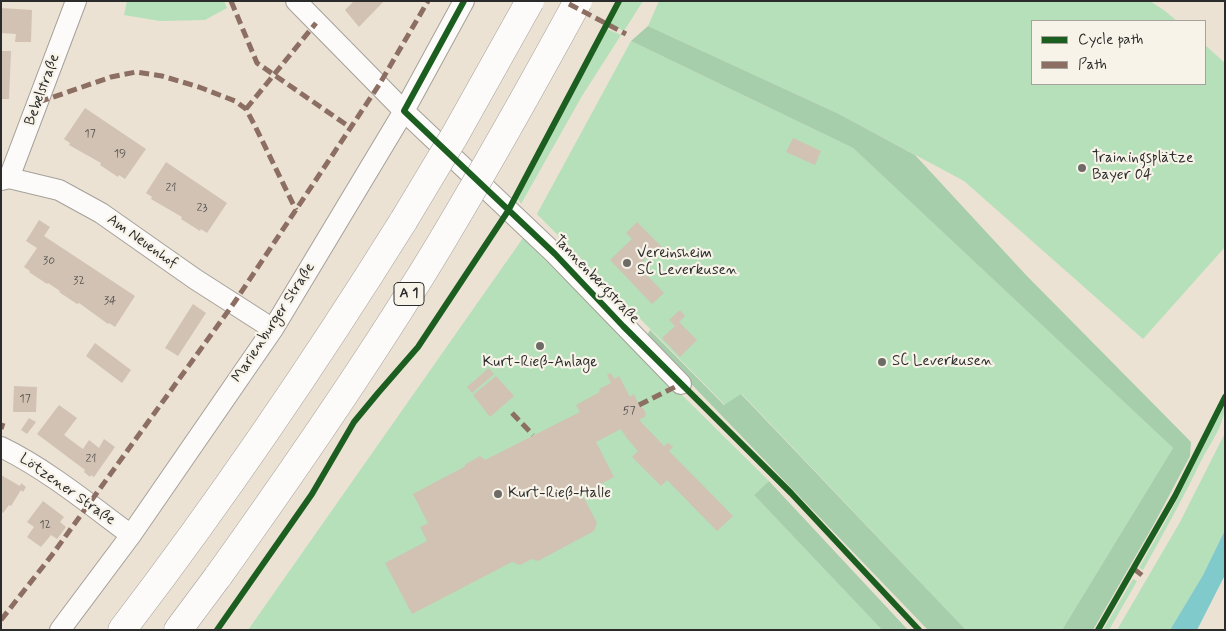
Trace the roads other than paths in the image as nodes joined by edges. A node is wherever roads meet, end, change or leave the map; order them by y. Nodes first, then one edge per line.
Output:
1 (76, 1) edge
2 (296, 1) edge
3 (464, 1) edge
4 (530, 1) edge
5 (578, 1) edge
6 (404, 111) junction
7 (5, 179) edge
8 (273, 329) junction
9 (682, 384) dead end
10 (1, 447) edge
11 (131, 535) junction
12 (60, 630) edge
13 (122, 630) edge
14 (178, 630) edge

1 - 7 street, Bebelstraße
2 - 6 street, Tannenbergstraße
3 - 6 street, Marienburger Straße
4 - 13 highway, bridge
5 - 14 highway, A 1, bridge
6 - 8 street, Marienburger Straße
6 - 9 street, Tannenbergstraße
7 - 8 street, Am Neuenhof
8 - 11 street, Marienburger Straße
10 - 11 street, Lötzener Straße
11 - 12 street, Marienburger Straße

